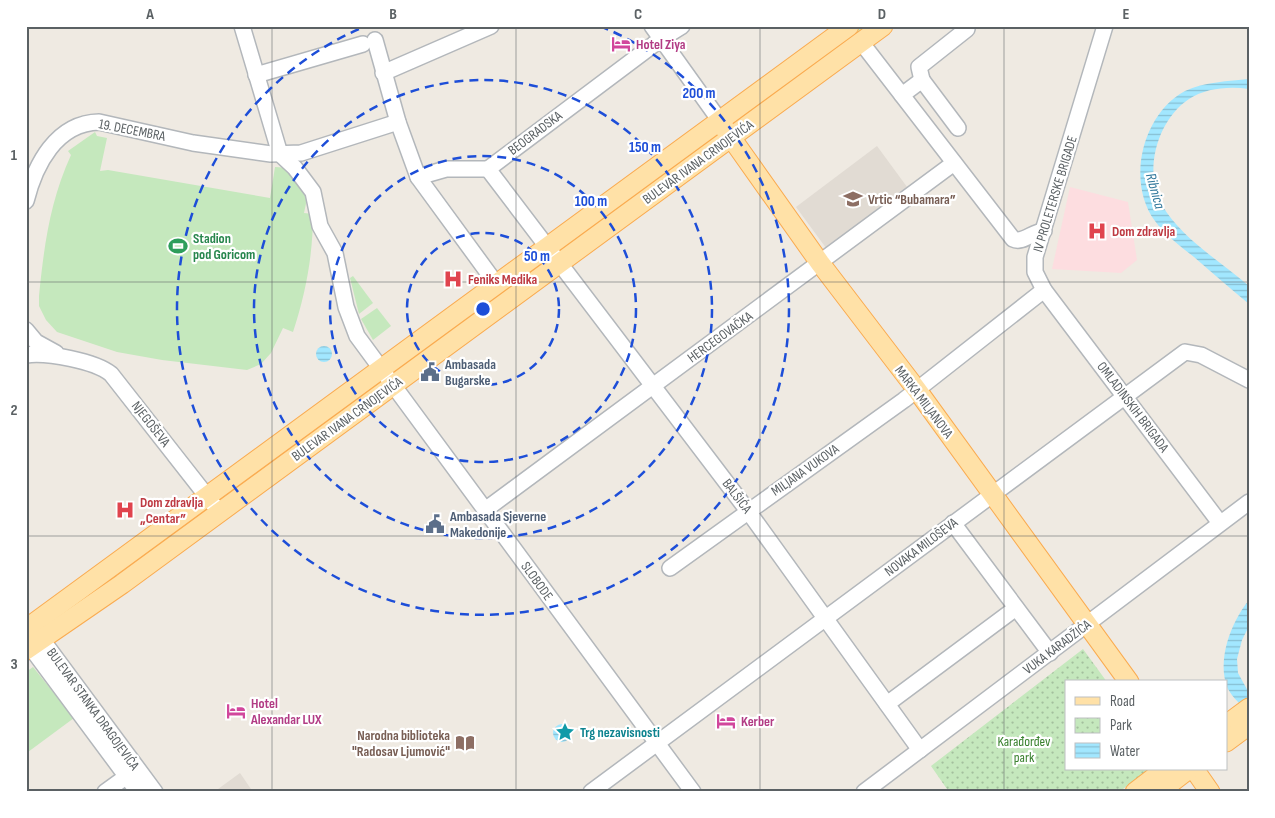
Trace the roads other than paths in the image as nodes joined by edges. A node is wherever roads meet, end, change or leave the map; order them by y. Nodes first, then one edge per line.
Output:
1 (242, 26) edge
2 (491, 26) edge
3 (682, 26) edge
4 (849, 26) edge
5 (883, 26) edge
6 (1105, 26) edge
7 (966, 28) dead end
8 (657, 32) edge
9 (861, 42) junction
10 (383, 73) junction
11 (256, 75) junction
12 (922, 80) junction
13 (902, 95) junction
14 (398, 122) junction
15 (720, 122) junction
16 (958, 128) dead end
17 (732, 138) junction
18 (280, 154) junction
19 (954, 163) junction
20 (488, 169) junction
21 (418, 177) junction
22 (26, 201) edge
23 (1044, 231) junction
24 (548, 248) junction
25 (820, 263) junction
26 (560, 264) junction
27 (498, 285) junction
28 (1044, 290) junction
29 (26, 330) edge
30 (26, 334) edge
31 (26, 340) edge
32 (26, 355) edge
33 (67, 358) junction
34 (381, 370) junction
35 (1249, 380) edge
36 (393, 386) junction
37 (653, 386) junction
38 (917, 390) junction
39 (1125, 396) junction
40 (992, 494) junction
41 (208, 497) junction
42 (1249, 502) edge
43 (485, 510) junction
44 (748, 511) junction
45 (220, 513) junction
46 (953, 523) junction
47 (1220, 524) junction
48 (670, 568) dead end
49 (1016, 608) junction
50 (826, 620) junction
51 (1087, 625) junction
52 (30, 636) edge
53 (1050, 652) junction
54 (1128, 680) edge
55 (887, 704) junction
56 (1240, 721) edge
57 (1228, 739) edge
58 (657, 743) junction
59 (920, 750) junction
60 (1164, 770) edge
61 (1188, 770) edge
62 (1195, 770) edge
63 (132, 773) junction
64 (105, 792) edge
65 (138, 792) edge
66 (155, 792) edge
67 (591, 792) edge
68 (693, 792) edge
69 (864, 792) edge
70 (1135, 792) edge
71 (1159, 792) edge
72 (1210, 792) edge

1 - 11 street
2 - 10 street
3 - 8 street, BEOGRADSKA
4 - 15 main road, BULEVAR IVANA CRNOJEVIĆA
5 - 9 main road, BULEVAR IVANA CRNOJEVIĆA
6 - 23 street, IV PROLETERSKE BRIGADE
7 - 12 street
8 - 15 street
8 - 20 street, BEOGRADSKA
9 - 13 street
9 - 17 main road, BULEVAR IVANA CRNOJEVIĆA
10 - 11 street
10 - 14 street
11 - 18 street
12 - 13 street
12 - 16 street
13 - 19 street
14 - 18 street, 19. DECEMBRA
14 - 21 street
15 - 17 main road, MARKA MILJANOVA
15 - 24 main road, BULEVAR IVANA CRNOJEVIĆA
17 - 25 main road, MARKA MILJANOVA
17 - 26 main road, BULEVAR IVANA CRNOJEVIĆA
18 - 22 street, 19. DECEMBRA
18 - 34 street
19 - 23 street
19 - 25 street, HERCEGOVAČKA
20 - 21 street
20 - 24 street
21 - 27 street
23 - 28 street, IV PROLETERSKE BRIGADE
24 - 26 street, BALŠIĆA
24 - 27 main road, BULEVAR IVANA CRNOJEVIĆA
25 - 37 street, HERCEGOVAČKA
25 - 38 main road, MARKA MILJANOVA
26 - 36 main road, BULEVAR IVANA CRNOJEVIĆA
26 - 37 street, BALŠIĆA
27 - 34 main road, BULEVAR IVANA CRNOJEVIĆA
28 - 38 street
28 - 39 street, OMLADINSKIH BRIGADA
29 - 33 street
30 - 31 street
32 - 33 street
33 - 41 street, NJEGOŠEVA
34 - 36 street, SLOBODE
34 - 41 main road, BULEVAR IVANA CRNOJEVIĆA
35 - 39 street, NOVAKA MILOŠEVA
36 - 43 street, SLOBODE
36 - 45 main road, BULEVAR IVANA CRNOJEVIĆA
37 - 43 street, HERCEGOVAČKA
37 - 44 street, BALŠIĆA
38 - 40 main road, MARKA MILJANOVA
38 - 44 street, MILJANA VUKOVA
39 - 40 street, NOVAKA MILOŠEVA
39 - 47 street, OMLADINSKIH BRIGADA
40 - 46 street, NOVAKA MILOŠEVA
40 - 51 main road, MARKA MILJANOVA
41 - 45 street, NJEGOŠEVA
41 - 52 main road, BULEVAR IVANA CRNOJEVIĆA
42 - 47 street, VUKA KARADŽIĆA
43 - 58 street, SLOBODE
44 - 48 street, MILJANA VUKOVA
44 - 50 street, BALŠIĆA
45 - 52 main road, BULEVAR IVANA CRNOJEVIĆA
46 - 49 street
46 - 50 street, NOVAKA MILOŠEVA
47 - 51 street, VUKA KARADŽIĆA
49 - 53 street
49 - 55 street
50 - 55 street, BALŠIĆA
50 - 58 street, NOVAKA MILOŠEVA
51 - 53 street, VUKA KARADŽIĆA
51 - 54 main road, MARKA MILJANOVA
52 - 63 street, BULEVAR STANKA DRAGOJEVIĆA
53 - 59 street, VUKA KARADŽIĆA
55 - 59 street, BALŠIĆA
56 - 57 main road
58 - 67 street, NOVAKA MILOŠEVA
58 - 68 street, SLOBODE
59 - 69 street, VUKA KARADŽIĆA
60 - 70 main road
61 - 71 main road
62 - 72 main road
63 - 64 street
63 - 65 street, BULEVAR STANKA DRAGOJEVIĆA
63 - 66 street, BULEVAR STANKA DRAGOJEVIĆA

